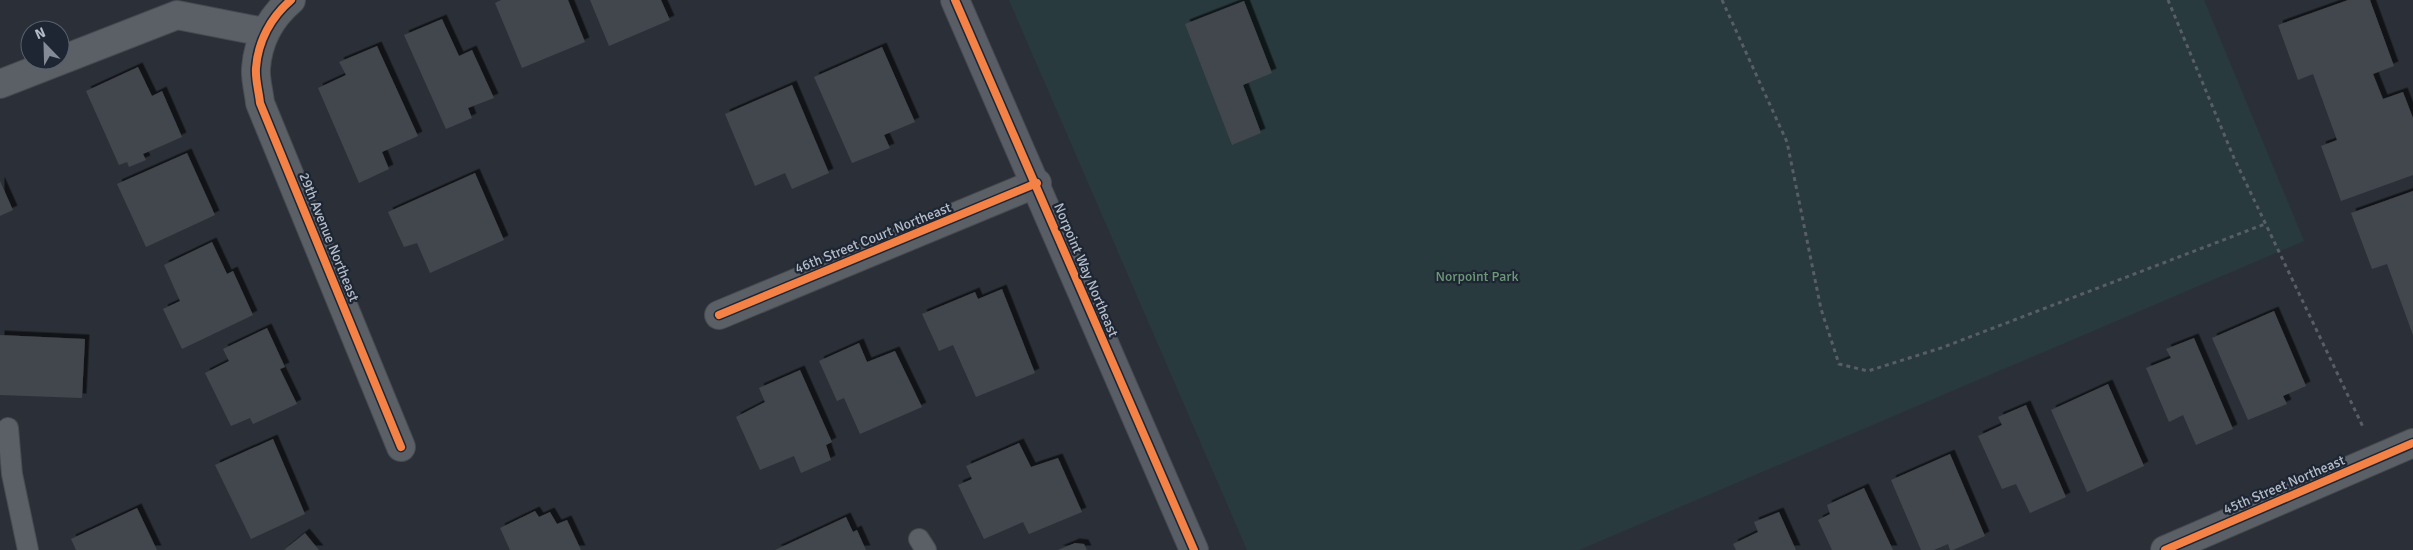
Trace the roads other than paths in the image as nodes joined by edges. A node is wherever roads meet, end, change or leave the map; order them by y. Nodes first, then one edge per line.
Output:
1 (291, 0) edge
2 (955, 0) edge
3 (264, 32) junction
4 (0, 84) edge
5 (1037, 183) junction
6 (719, 315) dead end
7 (8, 428) dead end
8 (2413, 443) edge
9 (401, 447) dead end
10 (28, 550) edge
11 (1194, 550) edge
12 (2165, 550) edge

1 - 3 street
2 - 5 street, Norpoint Way Northeast
3 - 4 street
3 - 9 street, 29th Avenue Northeast
5 - 6 street, 46th Street Court Northeast
5 - 11 street, Norpoint Way Northeast
7 - 10 lane
8 - 12 street, 45th Street Northeast

